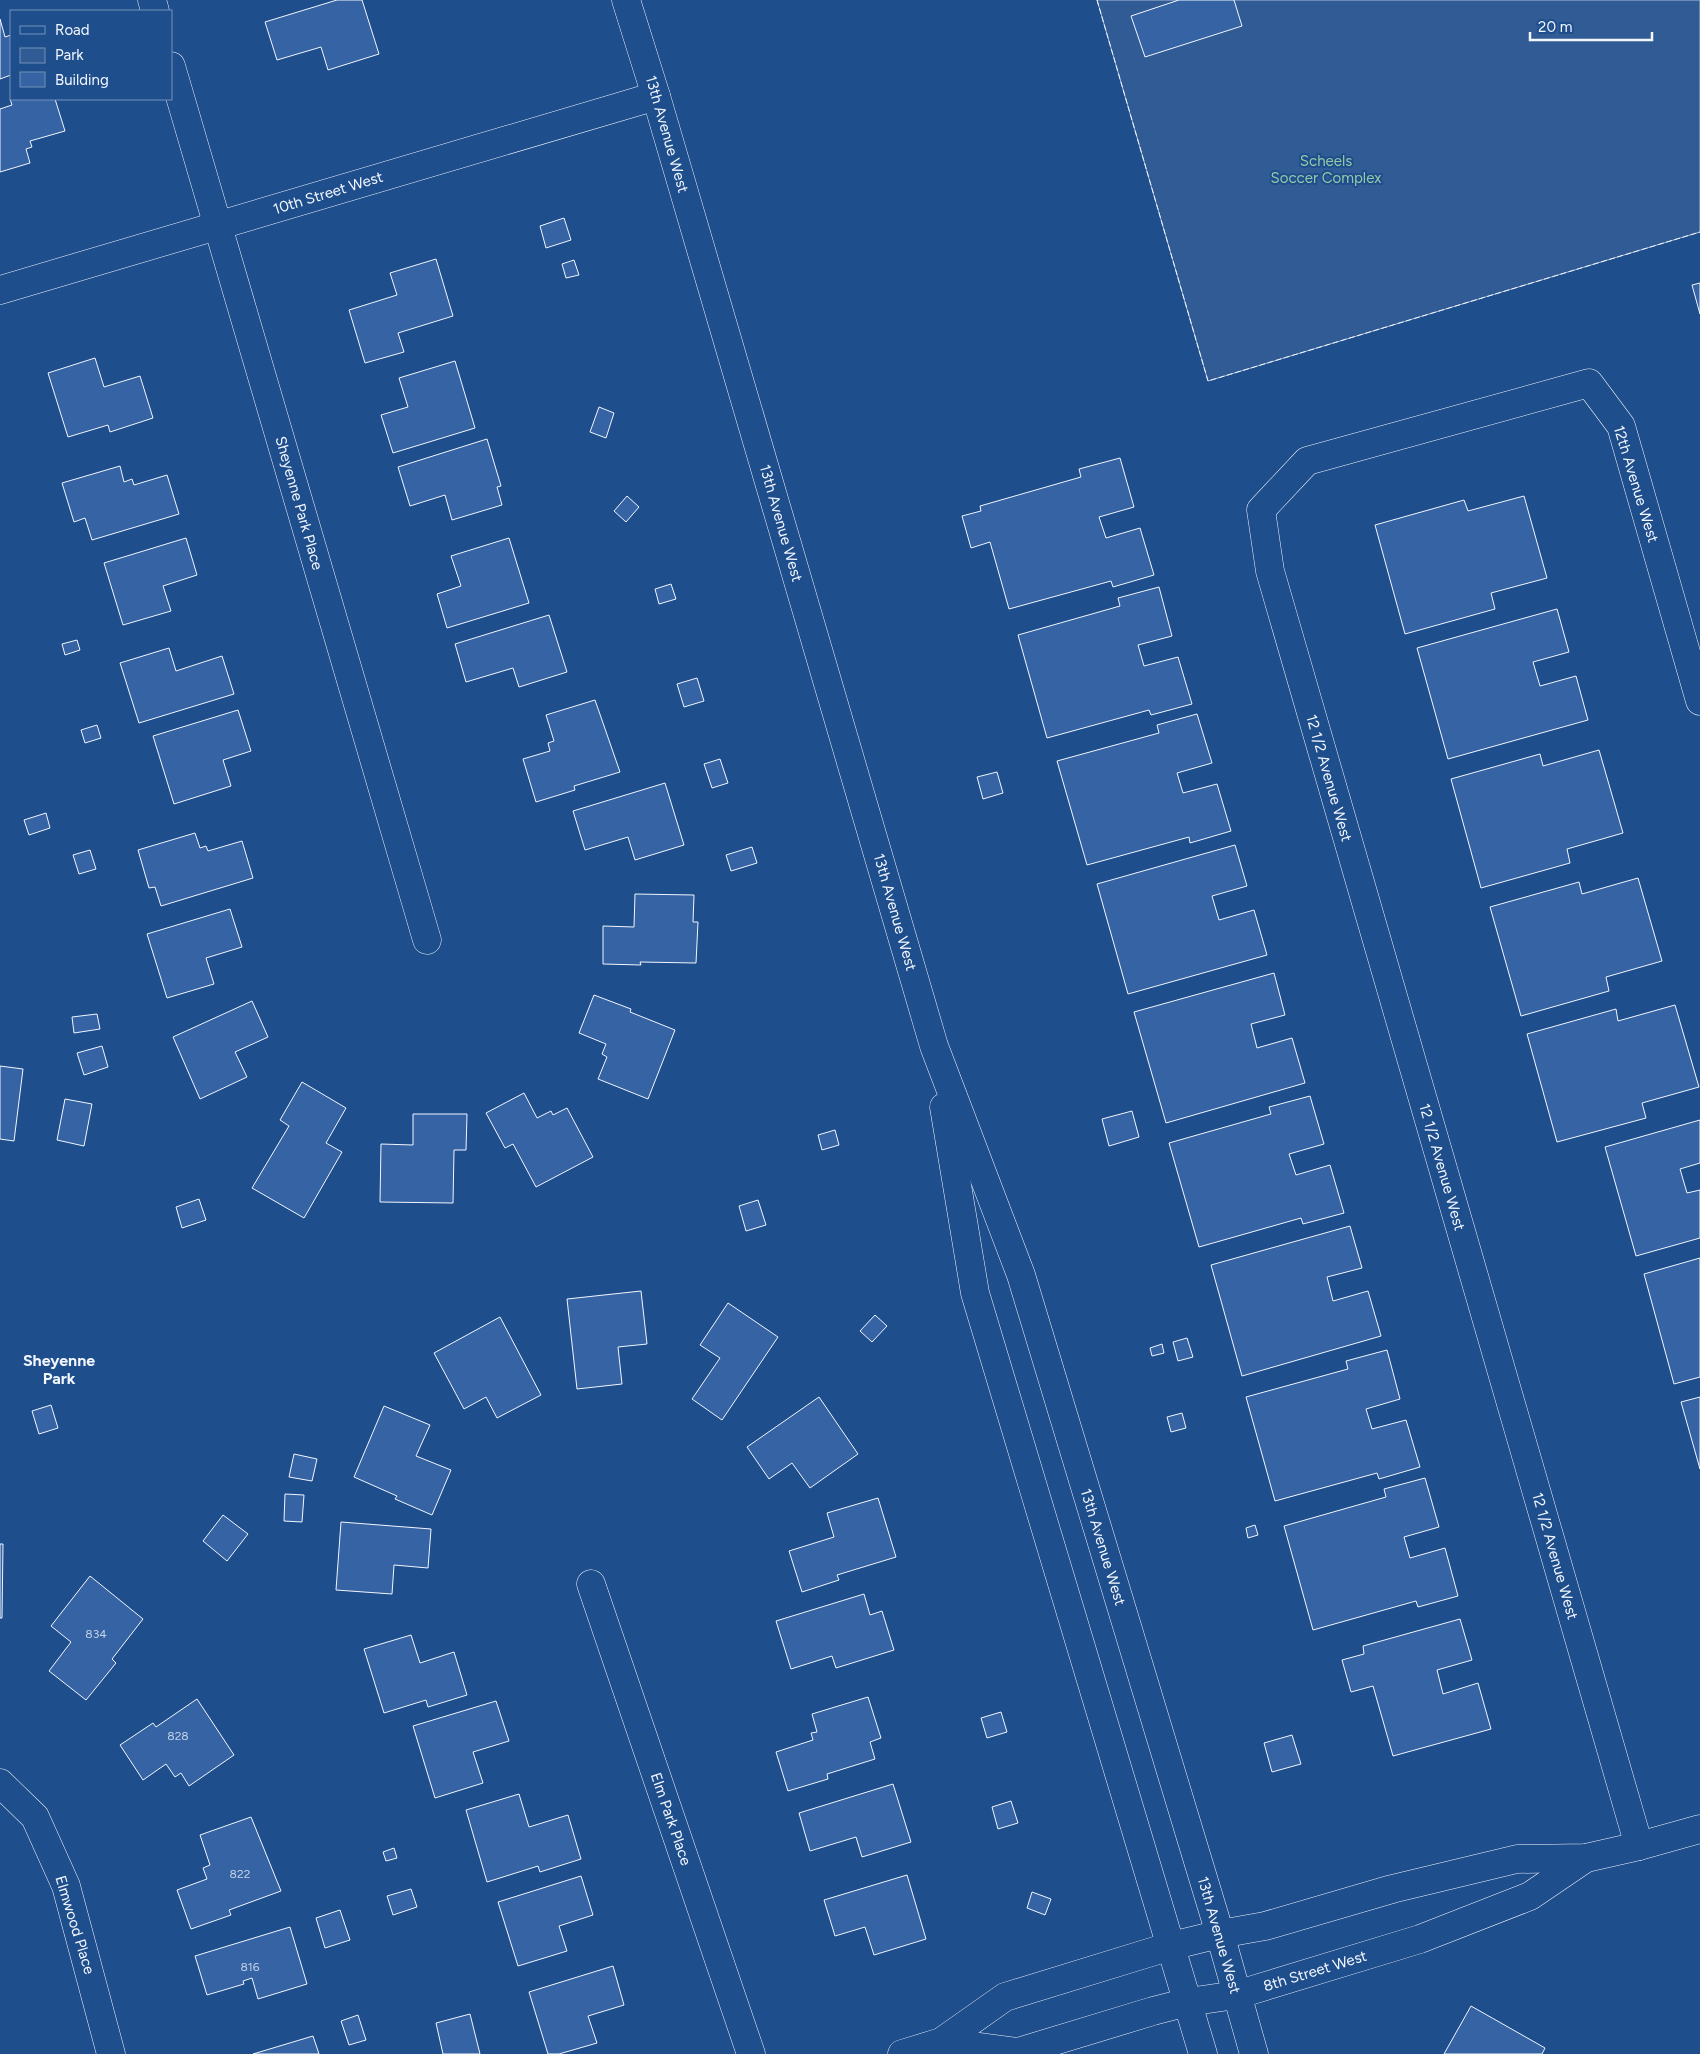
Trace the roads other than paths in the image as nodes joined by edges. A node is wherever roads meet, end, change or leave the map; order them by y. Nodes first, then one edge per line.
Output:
1 (626, 0) edge
2 (172, 69) edge
3 (656, 96) junction
4 (218, 226) junction
5 (0, 290) edge
6 (1279, 491) joint
7 (1700, 701) edge
8 (427, 940) dead end
9 (934, 1046) junction
10 (591, 1584) dead end
11 (0, 1783) edge
12 (1700, 1829) edge
13 (1639, 1846) junction
14 (1586, 1858) junction
15 (1220, 1934) junction
16 (1171, 1946) junction
17 (1236, 1995) junction
18 (1188, 2002) junction
19 (941, 2042) junction
20 (111, 2054) edge
21 (751, 2054) edge
22 (902, 2054) edge
23 (1203, 2054) edge
24 (1254, 2054) edge

1 - 3 street, 13th Avenue West
2 - 4 street, Sheyenne Park Place
3 - 4 street, 10th Street West
3 - 9 street, 13th Avenue West
4 - 5 street, 10th Street West
4 - 8 street, Sheyenne Park Place
6 - 7 street, 12th Avenue West
6 - 13 street, 12 1/2 Avenue West
9 - 15 street, 13th Avenue West
9 - 16 street, 13th Avenue West
10 - 21 street, Elm Park Place
11 - 20 street, Elmwood Place
12 - 13 street, 8th Street West
13 - 14 street, 8th Street West
14 - 15 street, 8th Street West
14 - 17 street, 8th Street West
15 - 16 street, 8th Street West
15 - 17 street, 13th Avenue West
16 - 18 street, 13th Avenue West
16 - 19 street, 8th Street West
17 - 18 street, 8th Street West
17 - 24 street, 13th Avenue West
18 - 19 street, 8th Street West
18 - 23 street, 13th Avenue West
19 - 22 street, 8th Street West

